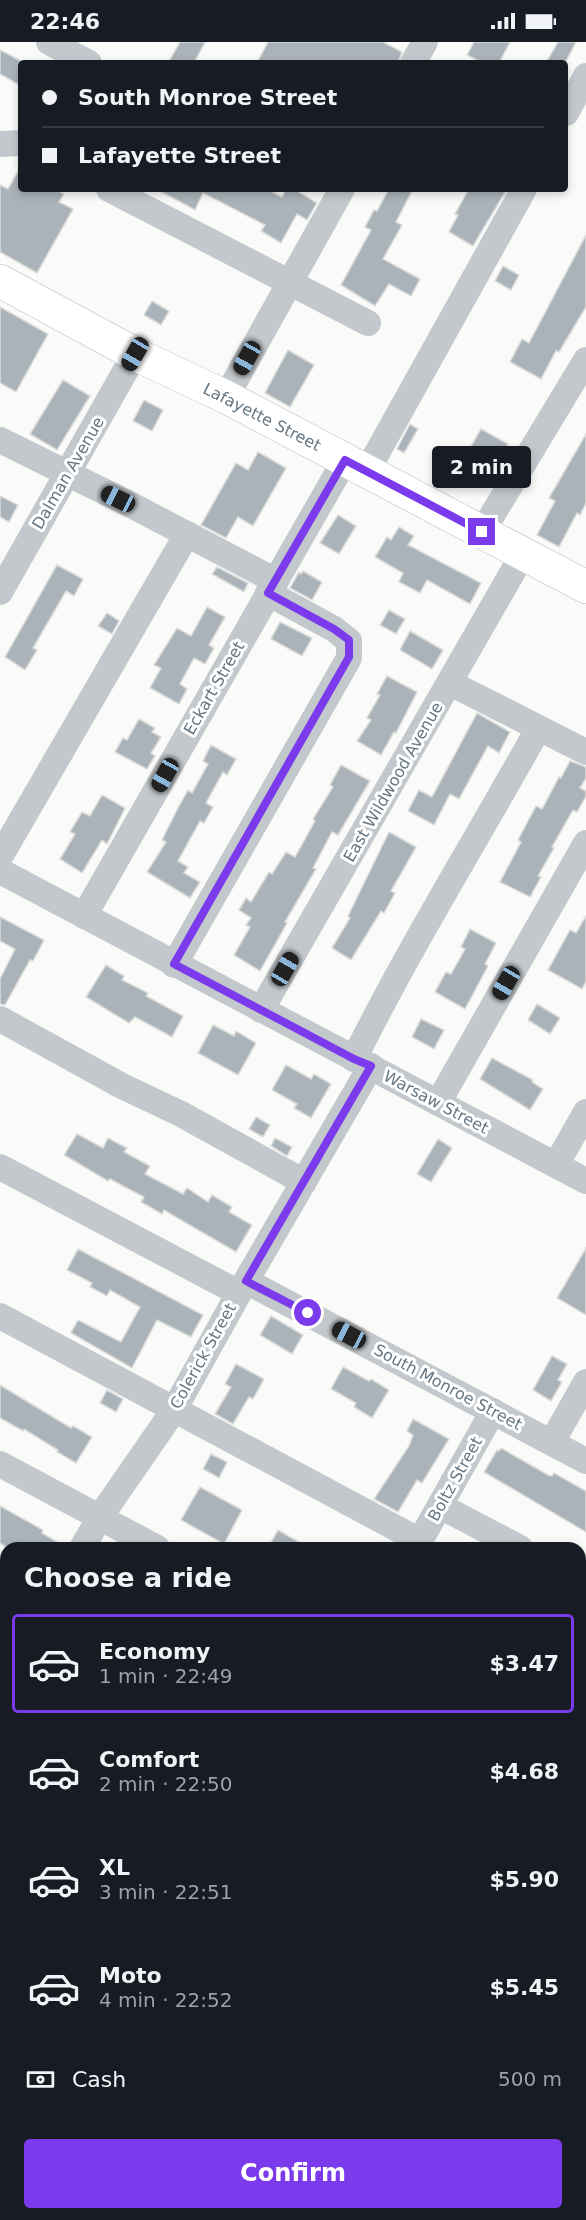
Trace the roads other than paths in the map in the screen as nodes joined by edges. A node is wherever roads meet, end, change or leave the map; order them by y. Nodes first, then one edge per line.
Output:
1 (425, 42) edge
2 (415, 60) edge
3 (586, 76) edge
4 (568, 109) edge
5 (18, 143) edge
6 (0, 144) edge
7 (115, 192) edge
8 (336, 192) edge
9 (522, 192) edge
10 (0, 281) edge
11 (290, 282) junction
12 (368, 323) dead end
13 (135, 354) junction
14 (586, 360) edge
15 (226, 397) junction
16 (0, 440) edge
17 (356, 465) junction
18 (67, 474) junction
19 (482, 532) junction
20 (187, 534) junction
21 (524, 554) junction
22 (272, 587) junction
23 (586, 587) edge
24 (0, 592) edge
25 (450, 683) junction
26 (538, 729) junction
27 (586, 752) edge
28 (586, 843) edge
29 (0, 857) edge
30 (0, 871) edge
31 (84, 916) junction
32 (174, 964) junction
33 (261, 1010) junction
34 (0, 1019) edge
35 (363, 1063) junction
36 (438, 1103) junction
37 (586, 1112) edge
38 (556, 1165) junction
39 (0, 1167) edge
40 (586, 1181) edge
41 (304, 1182) junction
42 (243, 1287) junction
43 (0, 1316) edge
44 (586, 1382) edge
45 (174, 1410) junction
46 (493, 1411) junction
47 (552, 1442) junction
48 (586, 1461) edge
49 (0, 1464) edge
50 (440, 1506) junction
51 (100, 1517) junction
52 (85, 1542) edge
53 (146, 1542) edge
54 (413, 1542) edge
55 (420, 1542) edge
56 (509, 1542) edge

1 - 2 street
3 - 4 street
5 - 6 street
7 - 11 street
8 - 11 street
9 - 17 street, Eckart Street
10 - 13 highway, Lafayette Street
11 - 12 street
11 - 15 street
13 - 15 highway, Lafayette Street
13 - 18 street, Dalman Avenue
14 - 19 street
15 - 17 highway, Lafayette Street
16 - 18 street
17 - 19 highway, Lafayette Street
17 - 22 street, Eckart Street
18 - 20 street
18 - 24 street, Dalman Avenue
19 - 21 highway, Lafayette Street
20 - 22 street
20 - 29 street
21 - 23 highway, Lafayette Street
21 - 25 street, East Wildwood Avenue
22 - 31 street, Eckart Street
22 - 32 street
25 - 26 street
25 - 33 street, East Wildwood Avenue
26 - 27 street
26 - 35 street, Colerick Street
28 - 36 street
30 - 31 street, Warsaw Street
31 - 32 street, Warsaw Street
32 - 33 street, Warsaw Street
33 - 35 street, Warsaw Street
34 - 41 street
35 - 36 street, Warsaw Street
35 - 41 street, Colerick Street
36 - 38 street, Warsaw Street
37 - 38 street
38 - 40 street, Warsaw Street
39 - 42 street, South Monroe Street
41 - 42 street, Colerick Street
42 - 45 street, Colerick Street
42 - 46 street, South Monroe Street
43 - 45 street
44 - 47 street
45 - 51 street, Colerick Street
45 - 54 street
46 - 47 street, South Monroe Street
46 - 50 street, Boltz Street
47 - 48 street, South Monroe Street
49 - 51 street
50 - 55 street, Boltz Street
50 - 56 street
51 - 52 street, Colerick Street
51 - 53 street

